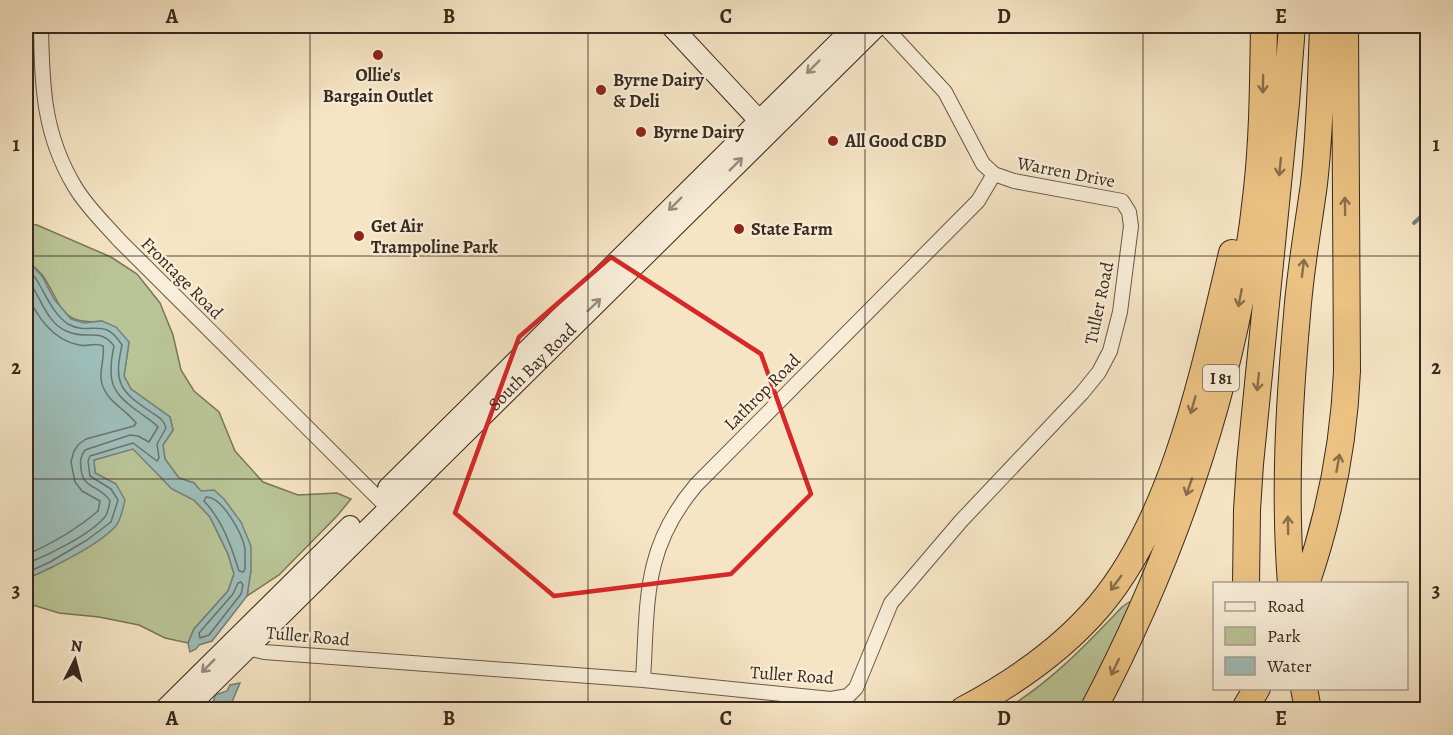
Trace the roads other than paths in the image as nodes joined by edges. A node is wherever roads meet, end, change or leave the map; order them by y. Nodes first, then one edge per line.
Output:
1 (41, 26) edge
2 (670, 26) edge
3 (855, 26) edge
4 (877, 26) edge
5 (884, 26) edge
6 (1264, 26) edge
7 (1292, 26) edge
8 (1323, 26) edge
9 (1345, 26) edge
10 (1262, 124) junction
11 (764, 125) junction
12 (994, 174) junction
13 (1130, 216) joint
14 (383, 503) junction
15 (1246, 582) edge
16 (1291, 582) edge
17 (1307, 582) edge
18 (242, 643) junction
19 (643, 680) junction
20 (1304, 690) edge
21 (164, 710) edge
22 (185, 710) edge
23 (963, 710) edge
24 (1093, 710) edge
25 (1308, 710) edge

1 - 14 street, Frontage Road
2 - 11 street
3 -> 11 street, South Bay Road
4 - 11 street, South Bay Road
5 - 12 street, Warren Drive
6 -> 10 highway, I 81
7 -> 15 highway
16 -> 8 highway
17 -> 9 highway
10 -> 23 highway
10 -> 24 highway, I 81
11 - 14 street, South Bay Road
12 - 13 street, Warren Drive
12 - 19 street, Lathrop Road
13 - 19 street, Tuller Road
14 - 18 street, South Bay Road
18 - 19 street, Tuller Road
18 -> 21 street, South Bay Road
18 - 22 street, South Bay Road
20 - 25 highway

